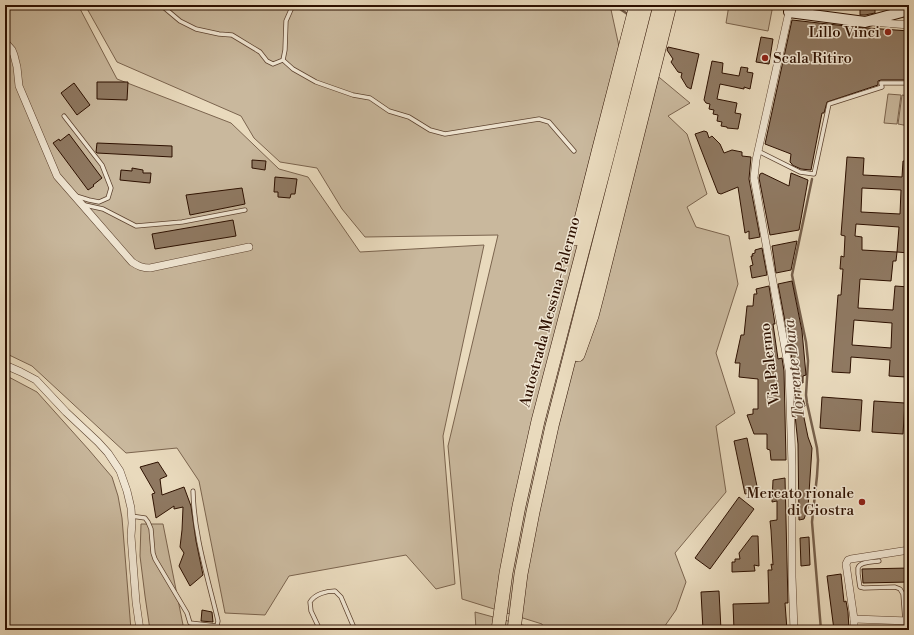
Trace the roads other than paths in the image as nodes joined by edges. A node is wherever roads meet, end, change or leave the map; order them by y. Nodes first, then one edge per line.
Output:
1 (161, 5) edge
2 (293, 5) edge
3 (636, 5) edge
4 (646, 5) edge
5 (660, 5) edge
6 (670, 5) edge
7 (789, 9) edge
8 (909, 10) edge
9 (865, 22) junction
10 (909, 25) edge
11 (5, 42) edge
12 (283, 60) junction
13 (909, 83) edge
14 (64, 116) dead end
15 (574, 151) dead end
16 (758, 151) junction
17 (73, 195) junction
18 (82, 204) junction
19 (245, 210) dead end
20 (250, 247) dead end
21 (5, 365) edge
22 (5, 369) edge
23 (546, 388) junction
24 (562, 391) junction
25 (193, 491) dead end
26 (131, 516) junction
27 (909, 550) edge
28 (879, 561) dead end
29 (854, 619) junction
30 (907, 621) edge
31 (136, 630) edge
32 (140, 630) edge
33 (320, 630) edge
34 (355, 630) edge
35 (498, 630) edge
36 (514, 630) edge
37 (794, 630) edge
38 (854, 630) edge

1 - 12 lane
2 - 12 lane
3 - 23 highway
4 - 23 highway, Autostrada Messina-Palermo
5 - 24 highway, Autostrada Messina-Palermo
6 - 24 highway
7 - 9 main road
7 - 16 street, Via Palermo
8 - 9 main road
9 - 10 street
11 - 17 street
12 - 15 lane
13 - 16 lane
14 - 17 lane
16 - 37 street, Via Palermo
17 - 18 street
18 - 19 lane
18 - 20 street
21 - 26 street
22 - 31 street
23 - 35 highway, Autostrada Messina-Palermo
24 - 36 highway, Autostrada Messina-Palermo
25 - 26 lane
26 - 32 street
27 - 29 street
28 - 30 lane
29 - 30 street
29 - 38 street
33 - 34 lane

